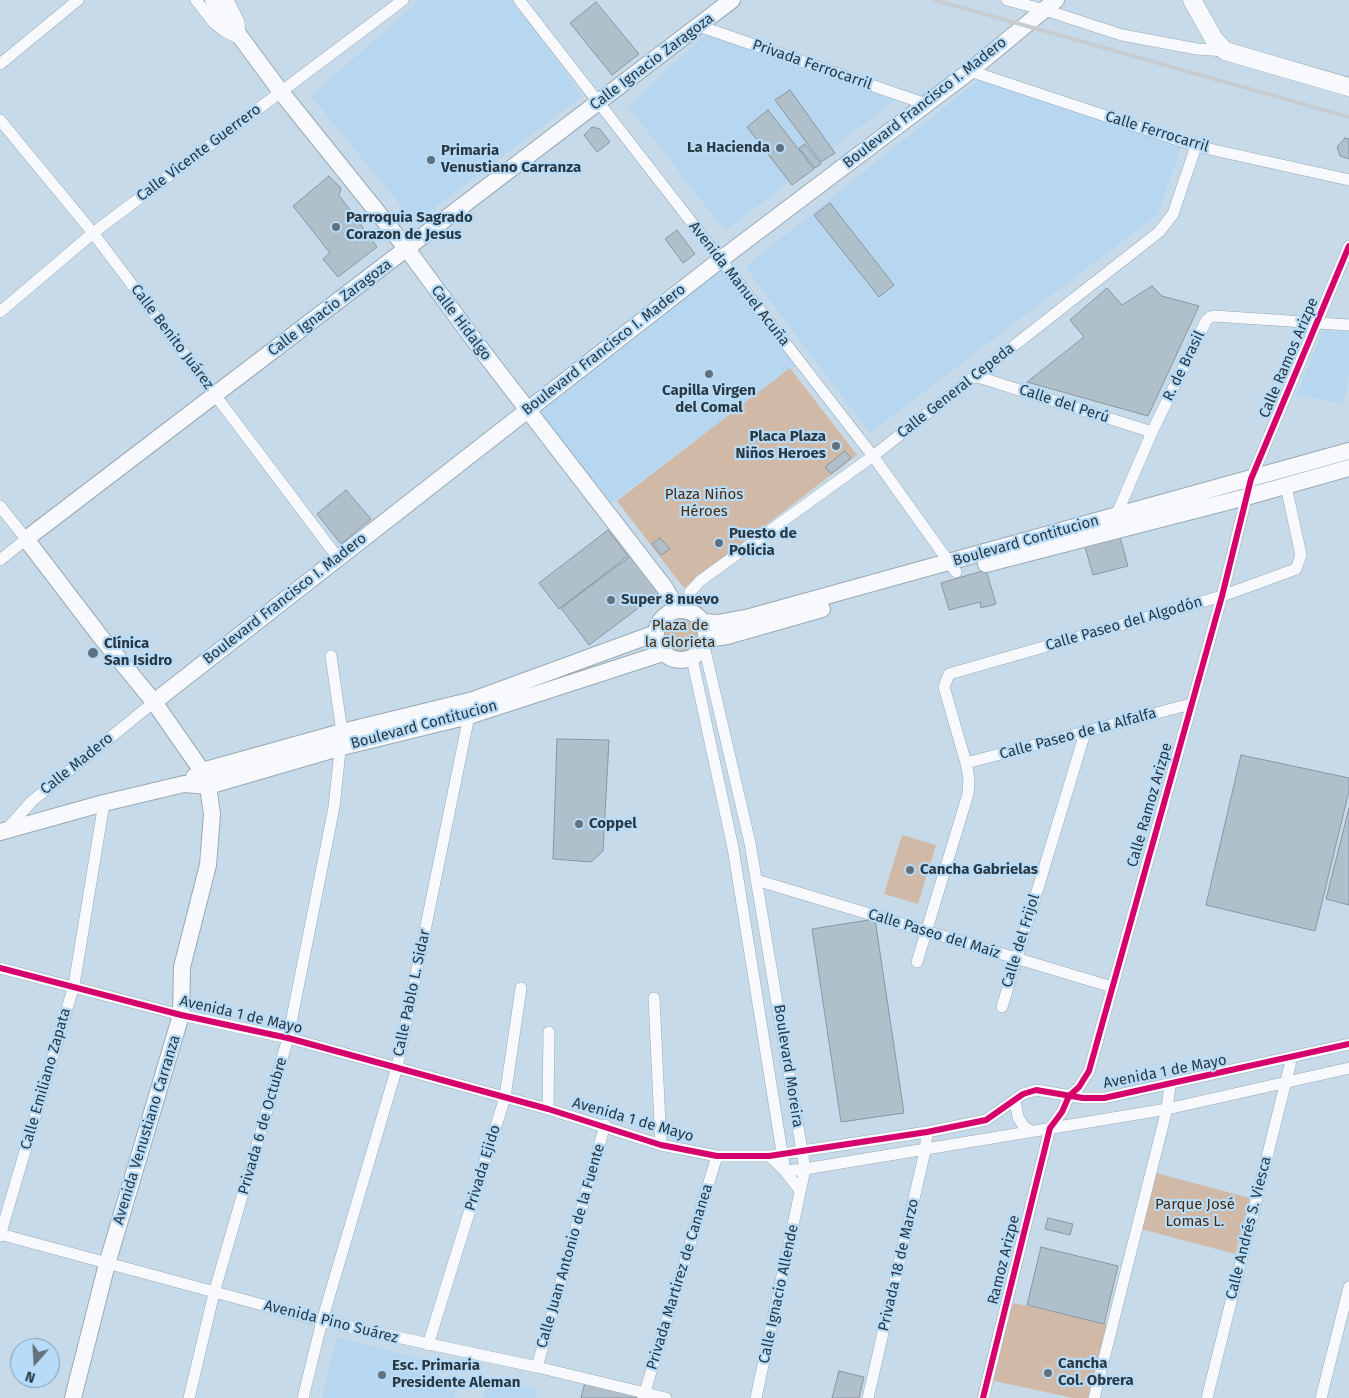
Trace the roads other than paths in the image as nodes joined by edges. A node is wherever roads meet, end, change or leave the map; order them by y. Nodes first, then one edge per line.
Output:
1 (78, 0) edge
2 (196, 0) edge
3 (214, 0) edge
4 (228, 0) edge
5 (403, 0) edge
6 (519, 0) edge
7 (732, 0) edge
8 (1007, 0) edge
9 (1192, 0) edge
10 (1051, 5) edge
11 (699, 26) junction
12 (240, 39) junction
13 (1225, 51) junction
14 (0, 64) edge
15 (970, 70) junction
16 (1349, 87) edge
17 (281, 92) junction
18 (599, 102) junction
19 (926, 104) junction
20 (0, 120) edge
21 (1196, 146) junction
22 (1349, 180) edge
23 (93, 233) junction
24 (1349, 246) edge
25 (407, 249) junction
26 (720, 260) junction
27 (0, 312) edge
28 (1319, 322) junction
29 (1349, 325) edge
30 (975, 376) junction
31 (216, 395) junction
32 (528, 410) junction
33 (1152, 432) junction
34 (1349, 452) edge
35 (873, 456) junction
36 (1349, 468) edge
37 (1251, 479) junction
38 (1286, 486) junction
39 (1246, 497) junction
40 (0, 506) edge
41 (1116, 516) junction
42 (26, 539) junction
43 (338, 558) junction
44 (0, 560) edge
45 (952, 567) junction
46 (1222, 596) junction
47 (682, 610) junction
48 (702, 622) junction
49 (656, 633) junction
50 (705, 642) junction
51 (663, 653) junction
52 (331, 656) dead end
53 (692, 658) junction
54 (154, 702) junction
55 (1191, 704) junction
56 (471, 708) junction
57 (1085, 733) junction
58 (342, 739) junction
59 (966, 763) junction
60 (205, 779) junction
61 (104, 803) junction
62 (3, 832) edge
63 (750, 843) junction
64 (733, 848) junction
65 (756, 880) junction
66 (926, 931) junction
67 (1016, 958) junction
68 (917, 962) dead end
69 (0, 968) edge
70 (74, 985) junction
71 (1112, 987) junction
72 (520, 988) dead end
73 (775, 989) junction
74 (757, 992) junction
75 (654, 998) dead end
76 (1002, 1006) dead end
77 (181, 1015) junction
78 (549, 1032) dead end
79 (288, 1038) junction
80 (784, 1039) junction
81 (765, 1044) junction
82 (1349, 1044) edge
83 (1292, 1057) junction
84 (397, 1067) junction
85 (1349, 1068) edge
86 (1285, 1083) junction
87 (1170, 1085) junction
88 (1069, 1096) junction
89 (505, 1097) junction
90 (1015, 1101) junction
91 (548, 1109) junction
92 (1167, 1109) junction
93 (605, 1125) junction
94 (1050, 1128) junction
95 (1031, 1131) junction
96 (927, 1132) junction
97 (661, 1145) junction
98 (802, 1150) junction
99 (925, 1151) junction
100 (782, 1154) junction
101 (717, 1156) junction
102 (769, 1156) junction
103 (805, 1169) junction
104 (785, 1171) junction
105 (799, 1189) junction
106 (0, 1235) edge
107 (108, 1264) junction
108 (1349, 1287) edge
109 (214, 1293) junction
110 (322, 1321) junction
111 (428, 1345) junction
112 (537, 1367) junction
113 (644, 1395) edge
114 (73, 1398) edge
115 (189, 1398) edge
116 (303, 1398) edge
117 (666, 1398) edge
118 (756, 1398) edge
119 (868, 1398) edge
120 (983, 1398) edge
121 (1094, 1398) edge
122 (1207, 1398) edge
123 (1321, 1398) edge

1 - 14 street
2 - 12 street, Calle Hidalgo
3 - 12 street, Calle Hidalgo
4 - 12 street, Calle Hidalgo
5 - 17 street, Calle Vicente Guerrero
6 - 18 street, Avenida Manuel Acuña
7 - 11 street, Calle Ignacio Zaragoza
8 - 10 street
9 - 13 main road
10 - 13 street
10 - 15 street, Boulevard Francisco I. Madero
11 - 18 street, Calle Ignacio Zaragoza
11 - 19 street, Privada Ferrocarril
12 - 17 street, Calle Hidalgo
13 - 16 main road
15 - 19 street, Boulevard Francisco I. Madero
15 - 21 street, Calle Ferrocarril
17 - 23 street, Calle Vicente Guerrero
17 - 25 street, Calle Hidalgo
18 - 25 street, Calle Ignacio Zaragoza
18 - 26 street, Avenida Manuel Acuña
19 - 26 street, Boulevard Francisco I. Madero
20 - 23 street, Calle Benito Juárez
21 - 22 street, Calle Ferrocarril
21 - 30 street, Calle General Cepeda
23 - 27 street, Calle Vicente Guerrero
23 - 31 street, Calle Benito Juárez
24 - 28 street, Calle Ramos Arizpe
25 - 31 street, Calle Ignacio Zaragoza
25 - 32 street, Calle Hidalgo
26 - 32 street, Boulevard Francisco I. Madero
26 - 35 street, Avenida Manuel Acuña
28 - 29 street, R. de Brasil
28 - 33 street, R. de Brasil
28 - 37 street, Calle Ramos Arizpe
30 - 33 street, Calle del Perú
30 - 35 street, Calle General Cepeda
31 - 42 street, Calle Ignacio Zaragoza
31 - 43 street, Calle Benito Juárez
32 - 43 street, Boulevard Francisco I. Madero
32 - 47 street, Calle Hidalgo
33 - 41 street, R. de Brasil
34 - 37 street, Boulevard Contitucion
35 - 45 street, Avenida Manuel Acuña
35 - 47 street, Calle General Cepeda
36 - 38 street, Boulevard Contitucion
37 - 39 street, Calle Ramoz Arizpe
37 - 41 street, Boulevard Contitucion
38 - 39 street, Boulevard Contitucion
38 - 46 street, Calle Paseo del Algodón
39 - 45 street, Boulevard Contitucion
39 - 46 street, Calle Ramoz Arizpe
40 - 42 street
41 - 45 street, Boulevard Contitucion
42 - 44 street, Calle Ignacio Zaragoza
42 - 54 street
43 - 54 street, Boulevard Francisco I. Madero
45 - 48 street, Boulevard Contitucion
45 - 50 street, Boulevard Contitucion
46 - 55 street, Calle Ramoz Arizpe
46 - 59 street, Calle Paseo del Algodón
47 - 48 street
47 - 49 street
48 - 50 street
49 - 51 street
49 - 56 street, Boulevard Contitucion
50 - 53 street
50 - 63 street, Boulevard Moreira
51 - 53 street
51 - 56 street, Boulevard Contitucion
52 - 58 street
53 - 64 street, Boulevard Moreira
54 - 60 street
54 - 62 street, Calle Madero
55 - 57 street, Calle Paseo de la Alfalfa
55 - 71 street, Calle Ramoz Arizpe
56 - 58 street, Boulevard Contitucion
56 - 84 street, Calle Pablo L. Sidar
57 - 59 street, Calle Paseo de la Alfalfa
57 - 67 street, Calle del Frijol
58 - 60 street, Boulevard Contitucion
58 - 79 street, Privada 6 de Octubre
59 - 66 street
60 - 61 street, Boulevard Contitucion
60 - 77 street, Avenida Venustiano Carranza
61 - 62 street, Boulevard Contitucion
61 - 70 street, Calle Emiliano Zapata
63 - 64 street
63 - 65 street, Boulevard Moreira
64 - 74 street, Boulevard Moreira
65 - 66 street, Calle Paseo del Maíz
65 - 73 street, Boulevard Moreira
66 - 67 street, Calle Paseo del Maíz
66 - 68 street
67 - 71 street, Calle Paseo del Maíz
67 - 76 street, Calle del Frijol
69 - 70 street, Avenida 1 de Mayo
70 - 77 street, Avenida 1 de Mayo
70 - 106 street, Calle Emiliano Zapata
71 - 88 street, Calle Ramoz Arizpe
72 - 89 street, Privada Ejido
73 - 74 street
73 - 80 street, Boulevard Moreira
74 - 81 street, Boulevard Moreira
75 - 97 street
77 - 79 street, Avenida 1 de Mayo
77 - 107 street, Avenida Venustiano Carranza
78 - 91 street
79 - 84 street, Avenida 1 de Mayo
79 - 109 street, Privada 6 de Octubre
80 - 81 street
80 - 98 street, Boulevard Moreira
81 - 100 street, Boulevard Moreira
82 - 83 street, Avenida 1 de Mayo
83 - 86 street, Calle Andrés S. Viesca
83 - 87 street, Avenida 1 de Mayo
84 - 89 street, Avenida 1 de Mayo
84 - 110 street, Calle Pablo L. Sidar
85 - 86 street
86 - 92 street
86 - 122 street, Calle Andrés S. Viesca
87 - 88 street, Avenida 1 de Mayo
87 - 92 street
88 - 90 street, Avenida 1 de Mayo
88 - 94 street, Calle Ramoz Arizpe
89 - 91 street, Avenida 1 de Mayo
89 - 111 street, Privada Ejido
90 - 95 street
90 - 96 street, Avenida 1 de Mayo
91 - 93 street, Avenida 1 de Mayo
92 - 94 street
92 - 121 street
93 - 97 street, Avenida 1 de Mayo
93 - 112 street, Calle Juan Antonio de la Fuente
94 - 95 street
94 - 120 street, Ramoz Arizpe
95 - 99 street
96 - 98 street, Avenida 1 de Mayo
96 - 99 street, Privada 18 de Marzo
97 - 101 street, Avenida 1 de Mayo
98 - 100 street, Avenida 1 de Mayo
98 - 103 street, Boulevard Moreira
99 - 103 street
99 - 119 street, Privada 18 de Marzo
100 - 102 street, Avenida 1 de Mayo
100 - 104 street, Boulevard Moreira
101 - 102 street, Avenida 1 de Mayo
101 - 113 street, Privada Martirez de Cananea
102 - 104 street
103 - 104 street
103 - 105 street, Boulevard Moreira
104 - 105 street, Boulevard Moreira
105 - 118 street, Calle Ignacio Allende
106 - 107 street, Avenida Pino Suárez
107 - 109 street, Avenida Pino Suárez
107 - 114 street, Avenida Venustiano Carranza
108 - 123 street
109 - 110 street, Avenida Pino Suárez
109 - 115 street, Privada 6 de Octubre
110 - 111 street, Avenida Pino Suárez
110 - 116 street, Calle Pablo L. Sidar
111 - 112 street, Avenida Pino Suárez
112 - 113 street, Avenida Pino Suárez
113 - 117 street, Avenida Pino Suárez

